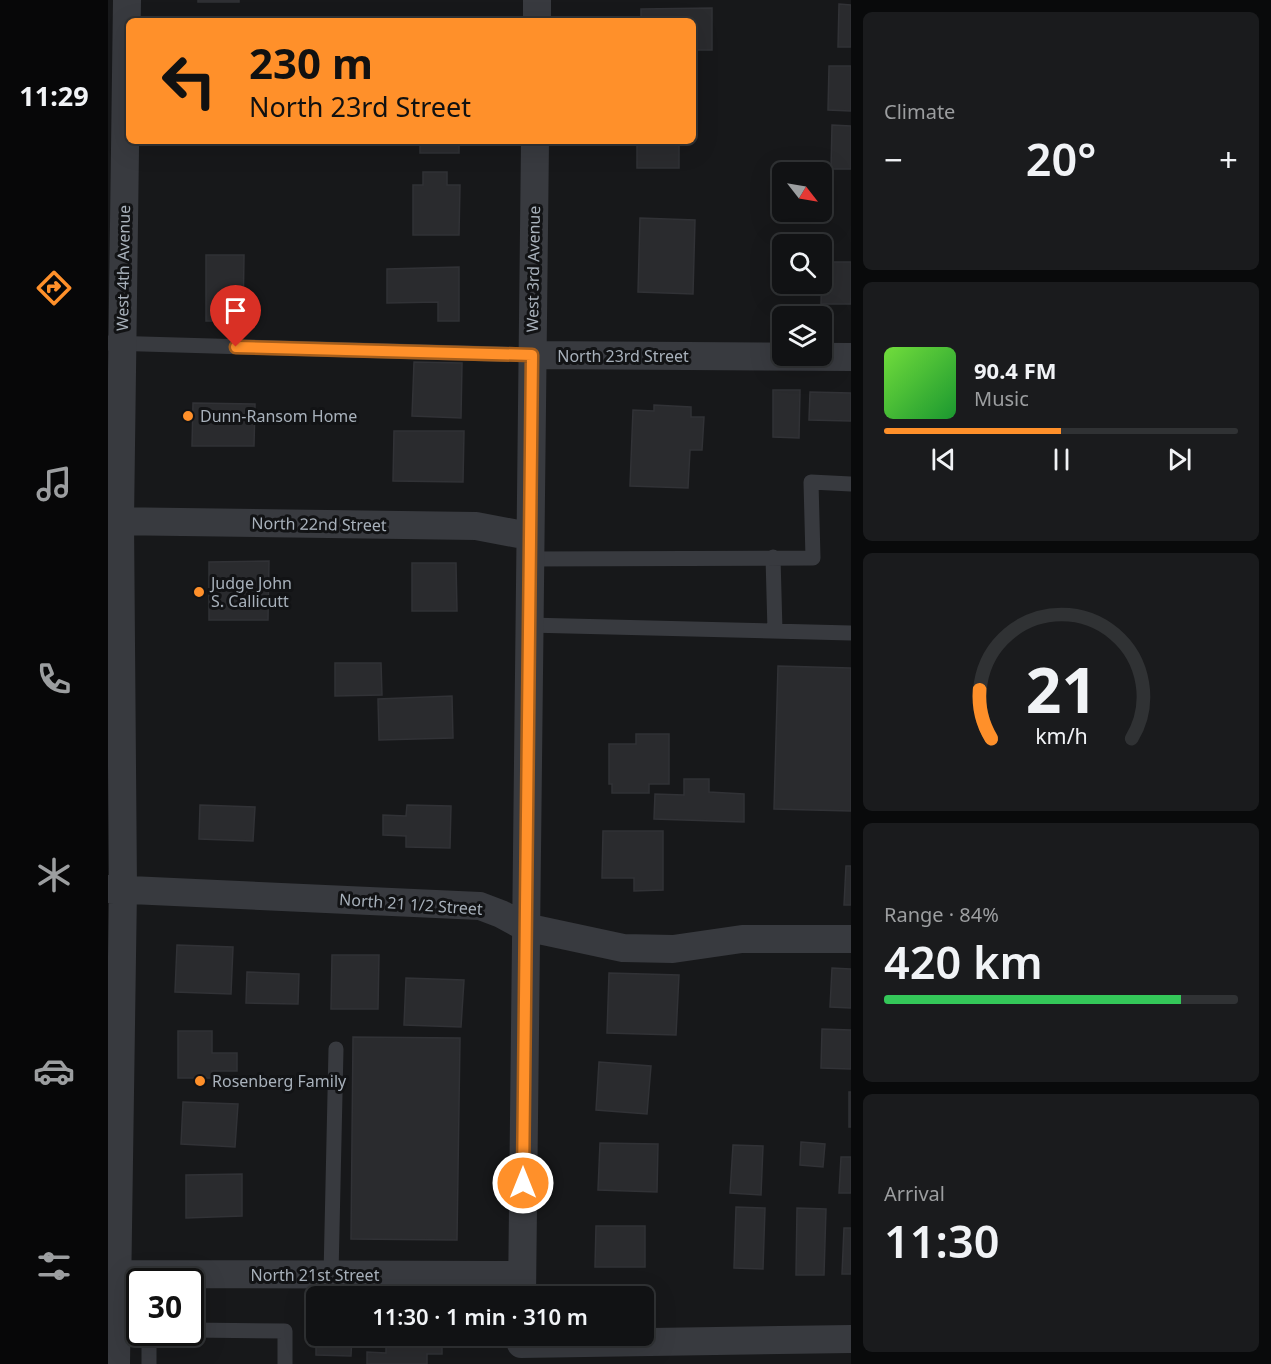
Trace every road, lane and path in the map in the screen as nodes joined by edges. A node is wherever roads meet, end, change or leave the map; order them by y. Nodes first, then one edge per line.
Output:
1 (127, 0) edge
2 (537, 0) edge
3 (537, 18) edge
4 (121, 48) edge
5 (535, 144) edge
6 (115, 344) edge
7 (532, 355) junction
8 (851, 357) edge
9 (851, 484) edge
10 (114, 521) edge
11 (529, 547) junction
12 (773, 557) junction
13 (528, 625) junction
14 (775, 631) junction
15 (851, 633) edge
16 (115, 889) edge
17 (525, 927) junction
18 (851, 939) edge
19 (336, 1049) dead end
20 (113, 1274) edge
21 (331, 1275) junction
22 (522, 1286) edge
23 (126, 1322) edge
24 (204, 1330) edge
25 (126, 1335) edge
26 (851, 1339) edge
27 (149, 1346) edge
28 (521, 1348) edge
29 (116, 1364) edge
30 (149, 1364) edge
31 (285, 1364) edge

1 - 4 street, West 4th Avenue
2 - 3 street
4 - 6 street, West 4th Avenue
5 - 7 street, West 3rd Avenue
6 - 7 lane, North 23rd Street
6 - 10 street, West 4th Avenue
7 - 8 street, North 23rd Street
7 - 11 street, West 3rd Avenue
9 - 12 lane
10 - 11 street, North 22nd Street
10 - 16 street, West 4th Avenue
11 - 12 lane
11 - 13 street, West 3rd Avenue
12 - 14 lane
13 - 14 lane
13 - 17 street, West 3rd Avenue
14 - 15 lane
16 - 17 street, North 21 1/2 Street
16 - 20 street, West 4th Avenue
17 - 18 street, North 21 1/2 Street
17 - 22 street, West 3rd Avenue
19 - 21 lane
20 - 21 street, North 21st Street
20 - 23 street, West 4th Avenue
21 - 22 street, North 21st Street
24 - 31 lane
25 - 29 street, West 4th Avenue
26 - 28 street
27 - 30 lane

